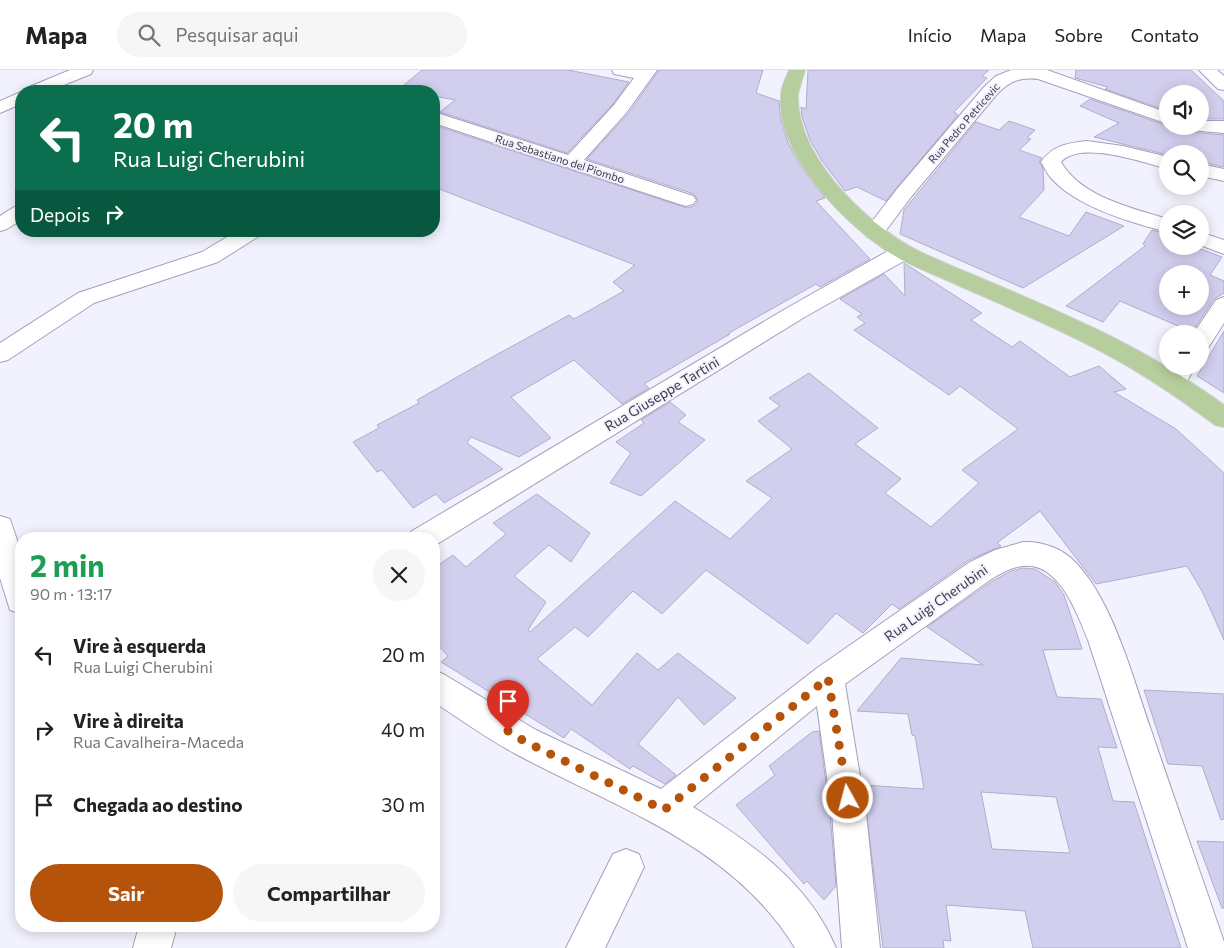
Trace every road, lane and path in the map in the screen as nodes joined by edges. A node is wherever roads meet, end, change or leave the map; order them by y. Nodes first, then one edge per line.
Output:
1 (85, 70) edge
2 (620, 70) edge
3 (797, 70) edge
4 (1207, 70) edge
5 (647, 73) edge
6 (49, 85) edge
7 (1224, 85) edge
8 (15, 100) edge
9 (0, 108) edge
10 (1159, 116) edge
11 (440, 119) edge
12 (1209, 126) edge
13 (1224, 127) edge
14 (1159, 161) edge
15 (572, 163) junction
16 (1209, 172) edge
17 (1224, 176) edge
18 (686, 200) dead end
19 (15, 215) edge
20 (1159, 223) edge
21 (0, 225) edge
22 (874, 232) junction
23 (242, 237) edge
24 (1209, 241) edge
25 (1224, 247) edge
26 (903, 252) junction
27 (1224, 305) edge
28 (1209, 328) edge
29 (0, 354) edge
30 (1159, 367) edge
31 (1179, 375) edge
32 (1224, 418) edge
33 (0, 527) edge
34 (434, 532) edge
35 (15, 580) edge
36 (828, 678) junction
37 (440, 690) edge
38 (664, 810) junction
39 (626, 867) dead end
40 (156, 932) edge
41 (152, 948) edge
42 (584, 948) edge
43 (818, 948) edge
44 (861, 948) edge
45 (1207, 948) edge

1 - 6 street
2 - 5 street
3 - 22 main road
4 - 7 street
5 - 15 street
8 - 9 street
10 - 22 street, Rua Pedro Petricevic
11 - 15 street, Rua Sebastiano del Piombo
12 - 13 street
14 - 20 street
15 - 18 street, Rua Sebastiano del Piombo
16 - 17 street
19 - 21 street
22 - 26 main road
23 - 29 street
24 - 25 street
26 - 30 main road
26 - 34 street, Rua Giuseppe Tartini
27 - 28 street
31 - 32 main road
33 - 35 street
36 - 38 street, Rua Luigi Cherubini
36 - 44 street
36 - 45 street, Rua Luigi Cherubini
37 - 38 street
38 - 43 street
39 - 42 street
40 - 41 street

